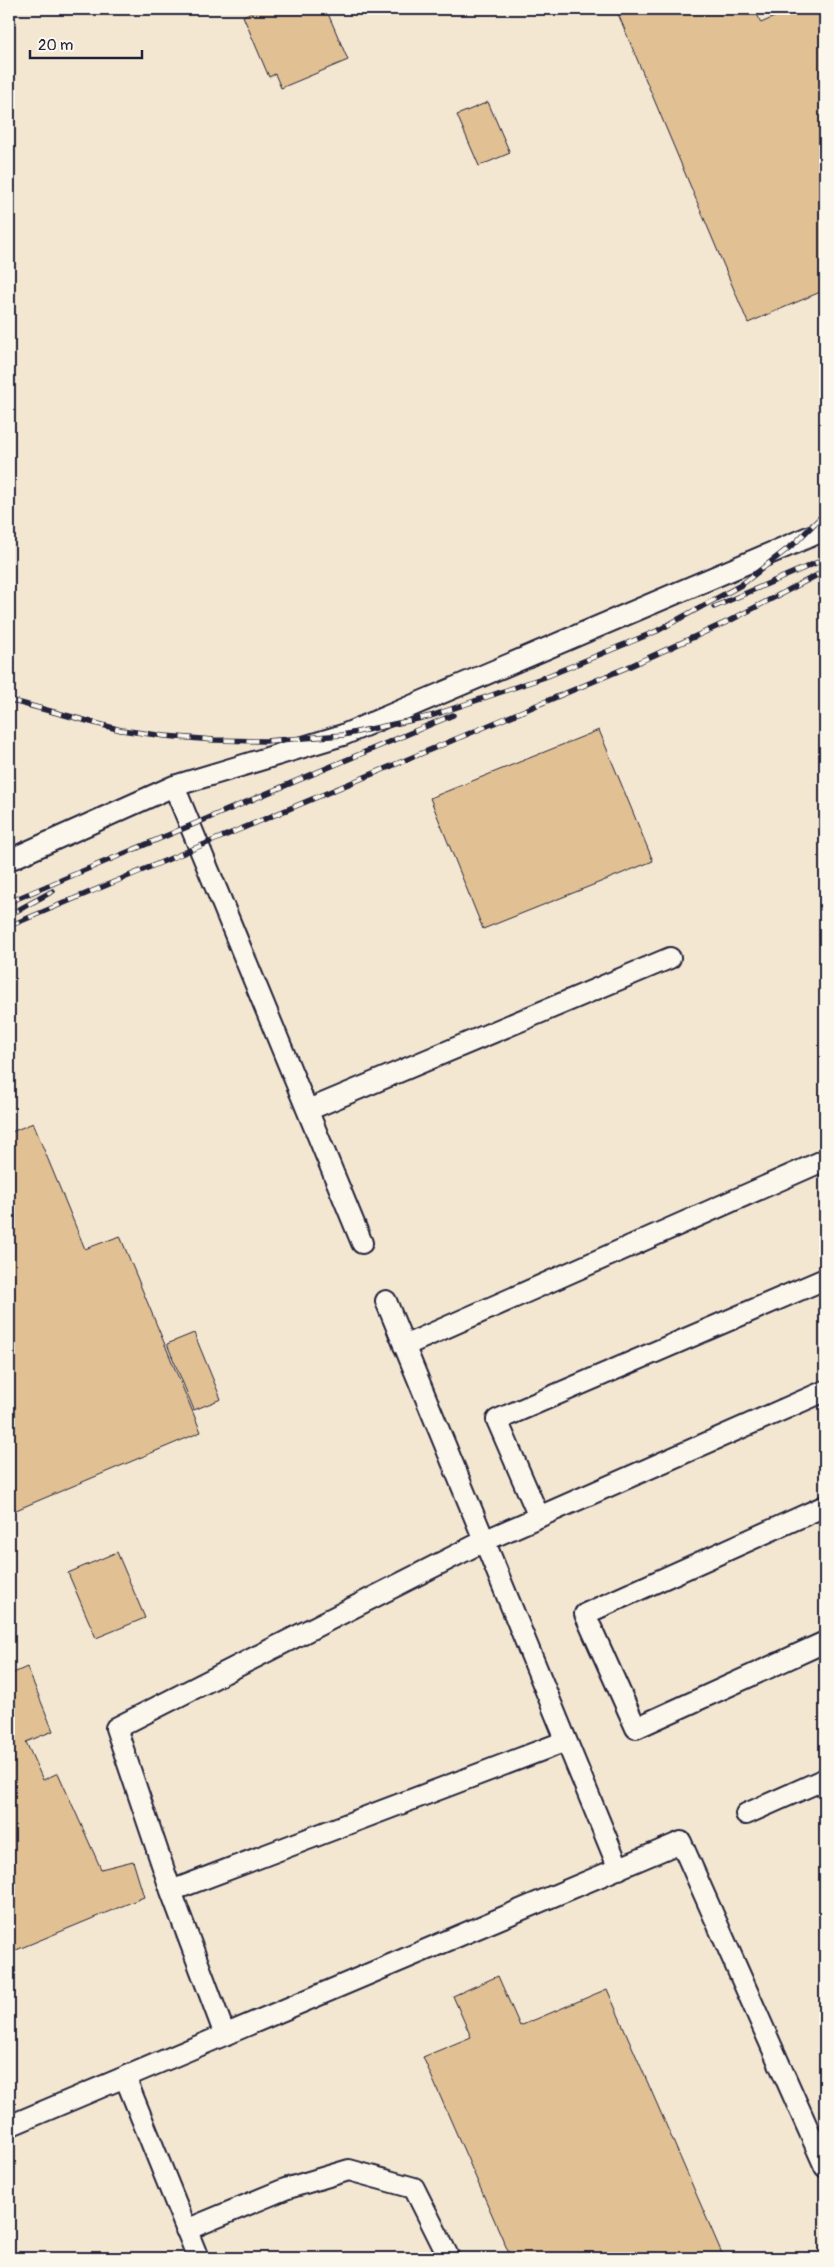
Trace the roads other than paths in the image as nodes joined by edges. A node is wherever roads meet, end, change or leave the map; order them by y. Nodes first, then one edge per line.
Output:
1 (825, 530) edge
2 (174, 786) junction
3 (9, 860) edge
4 (670, 958) dead end
5 (308, 1110) junction
6 (825, 1160) edge
7 (362, 1243) dead end
8 (825, 1279) edge
9 (386, 1301) dead end
10 (404, 1346) junction
11 (825, 1391) edge
12 (825, 1506) edge
13 (539, 1517) junction
14 (484, 1541) junction
15 (825, 1642) edge
16 (566, 1741) junction
17 (825, 1779) edge
18 (746, 1814) dead end
19 (618, 1869) junction
20 (171, 1891) junction
21 (225, 2035) junction
22 (125, 2077) junction
23 (9, 2126) edge
24 (825, 2167) edge
25 (186, 2230) junction
26 (198, 2258) edge
27 (449, 2258) edge

1 - 2 lane
2 - 3 lane
2 - 5 lane
4 - 5 lane
5 - 7 lane
6 - 10 lane
8 - 13 lane
9 - 10 lane
10 - 14 lane
11 - 13 lane
12 - 15 lane
13 - 14 lane
14 - 16 lane
14 - 20 lane
16 - 19 lane
16 - 20 lane
17 - 18 lane
19 - 21 lane
19 - 24 lane
20 - 21 lane
21 - 22 lane
22 - 23 lane
22 - 25 lane
25 - 26 lane
25 - 27 lane

